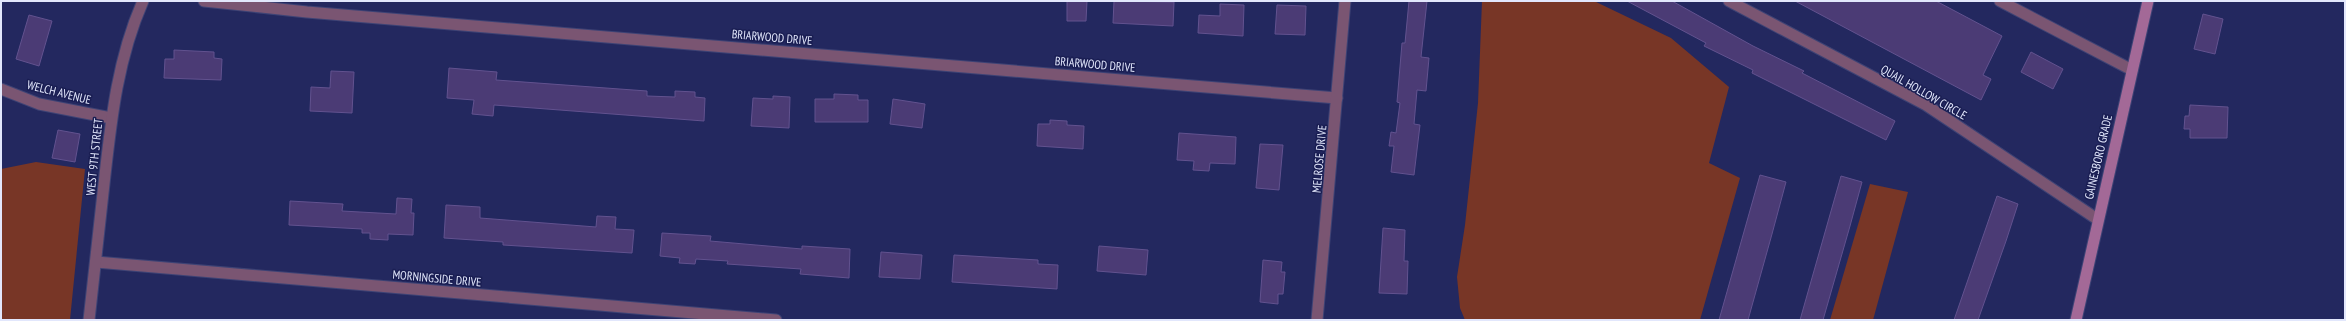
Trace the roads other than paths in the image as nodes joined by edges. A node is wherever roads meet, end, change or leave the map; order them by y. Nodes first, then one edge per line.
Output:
1 (143, 1) edge
2 (204, 1) edge
3 (1345, 1) edge
4 (1729, 1) edge
5 (2000, 1) edge
6 (2148, 1) edge
7 (2132, 70) junction
8 (1, 89) edge
9 (1338, 98) junction
10 (111, 118) junction
11 (2097, 219) junction
12 (96, 262) junction
13 (89, 320) edge
14 (776, 320) edge
15 (1317, 320) edge
16 (2076, 320) edge

1 - 10 street, WEST 9TH STREET
2 - 9 street, BRIARWOOD DRIVE
3 - 9 street, MELROSE DRIVE
4 - 11 street, QUAIL HOLLOW CIRCLE
5 - 7 street
6 - 7 main road, GAINESBORO GRADE
7 - 11 main road, GAINESBORO GRADE
8 - 10 street, WELCH AVENUE
9 - 15 street, MELROSE DRIVE
10 - 12 street, WEST 9TH STREET
11 - 16 main road, GAINESBORO GRADE
12 - 13 street, WEST 9TH STREET
12 - 14 street, MORNINGSIDE DRIVE

